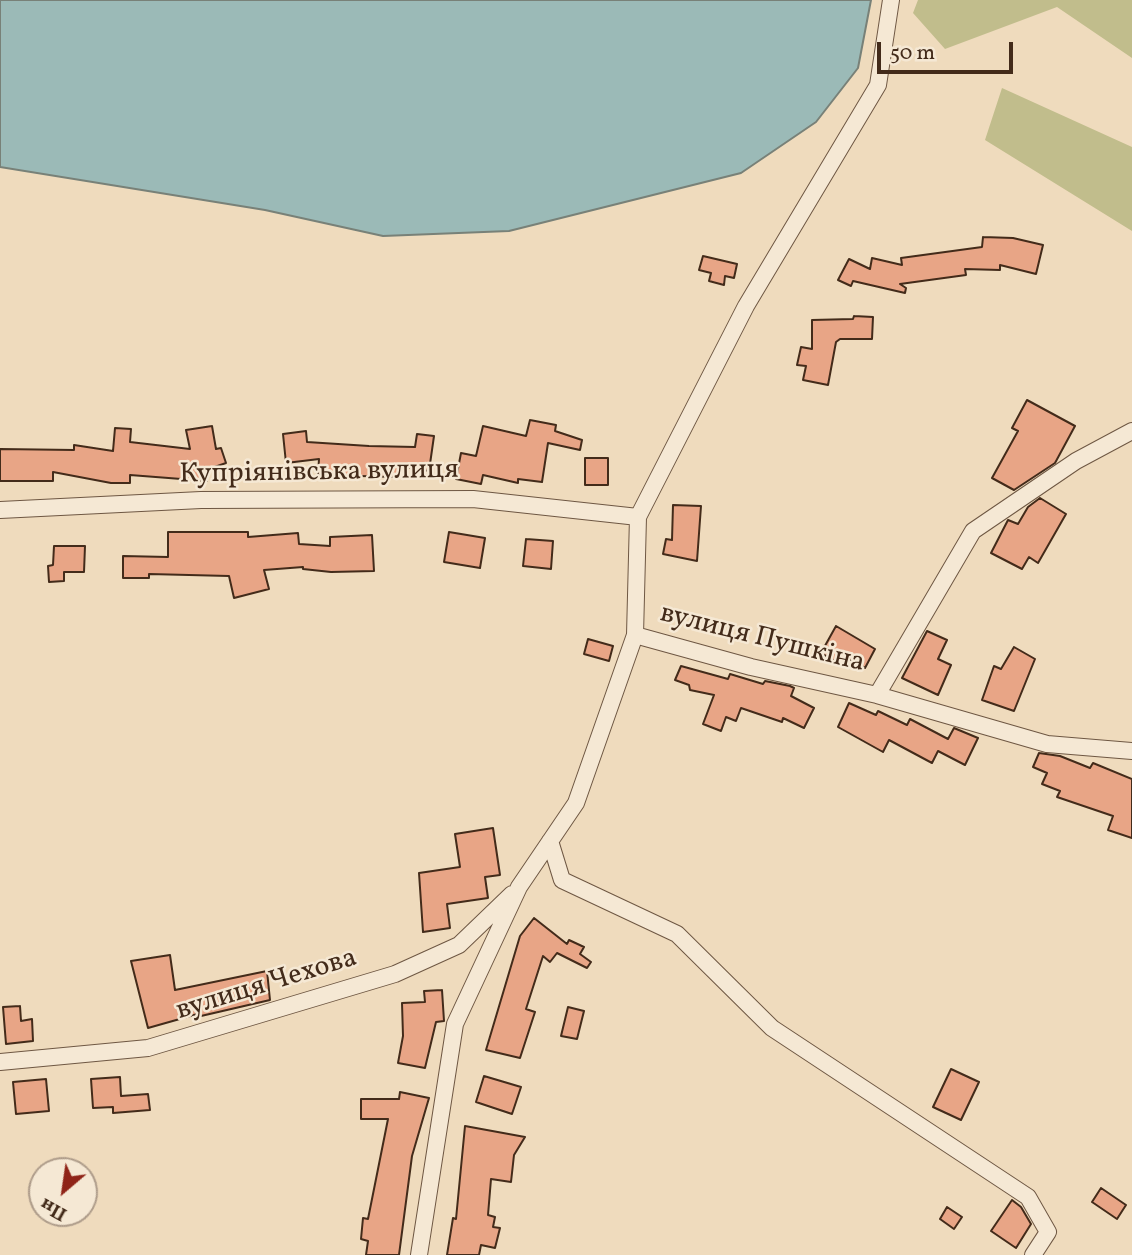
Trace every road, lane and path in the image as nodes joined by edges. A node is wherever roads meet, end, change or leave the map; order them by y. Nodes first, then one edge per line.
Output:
1 (891, 0) edge
2 (1132, 431) edge
3 (0, 510) edge
4 (638, 517) junction
5 (635, 635) junction
6 (877, 695) junction
7 (1132, 751) edge
8 (550, 841) junction
9 (519, 887) junction
10 (0, 1062) edge
11 (419, 1255) edge
12 (1033, 1255) edge

1 - 4 street
2 - 6 street, вулиця Пушкіна
3 - 4 street, Купріянівська вулиця
4 - 5 street
5 - 6 street, вулиця Пушкіна
5 - 8 street
6 - 7 street, вулиця Пушкіна
8 - 9 street
8 - 12 street
9 - 10 street, вулиця Чехова
9 - 11 street

